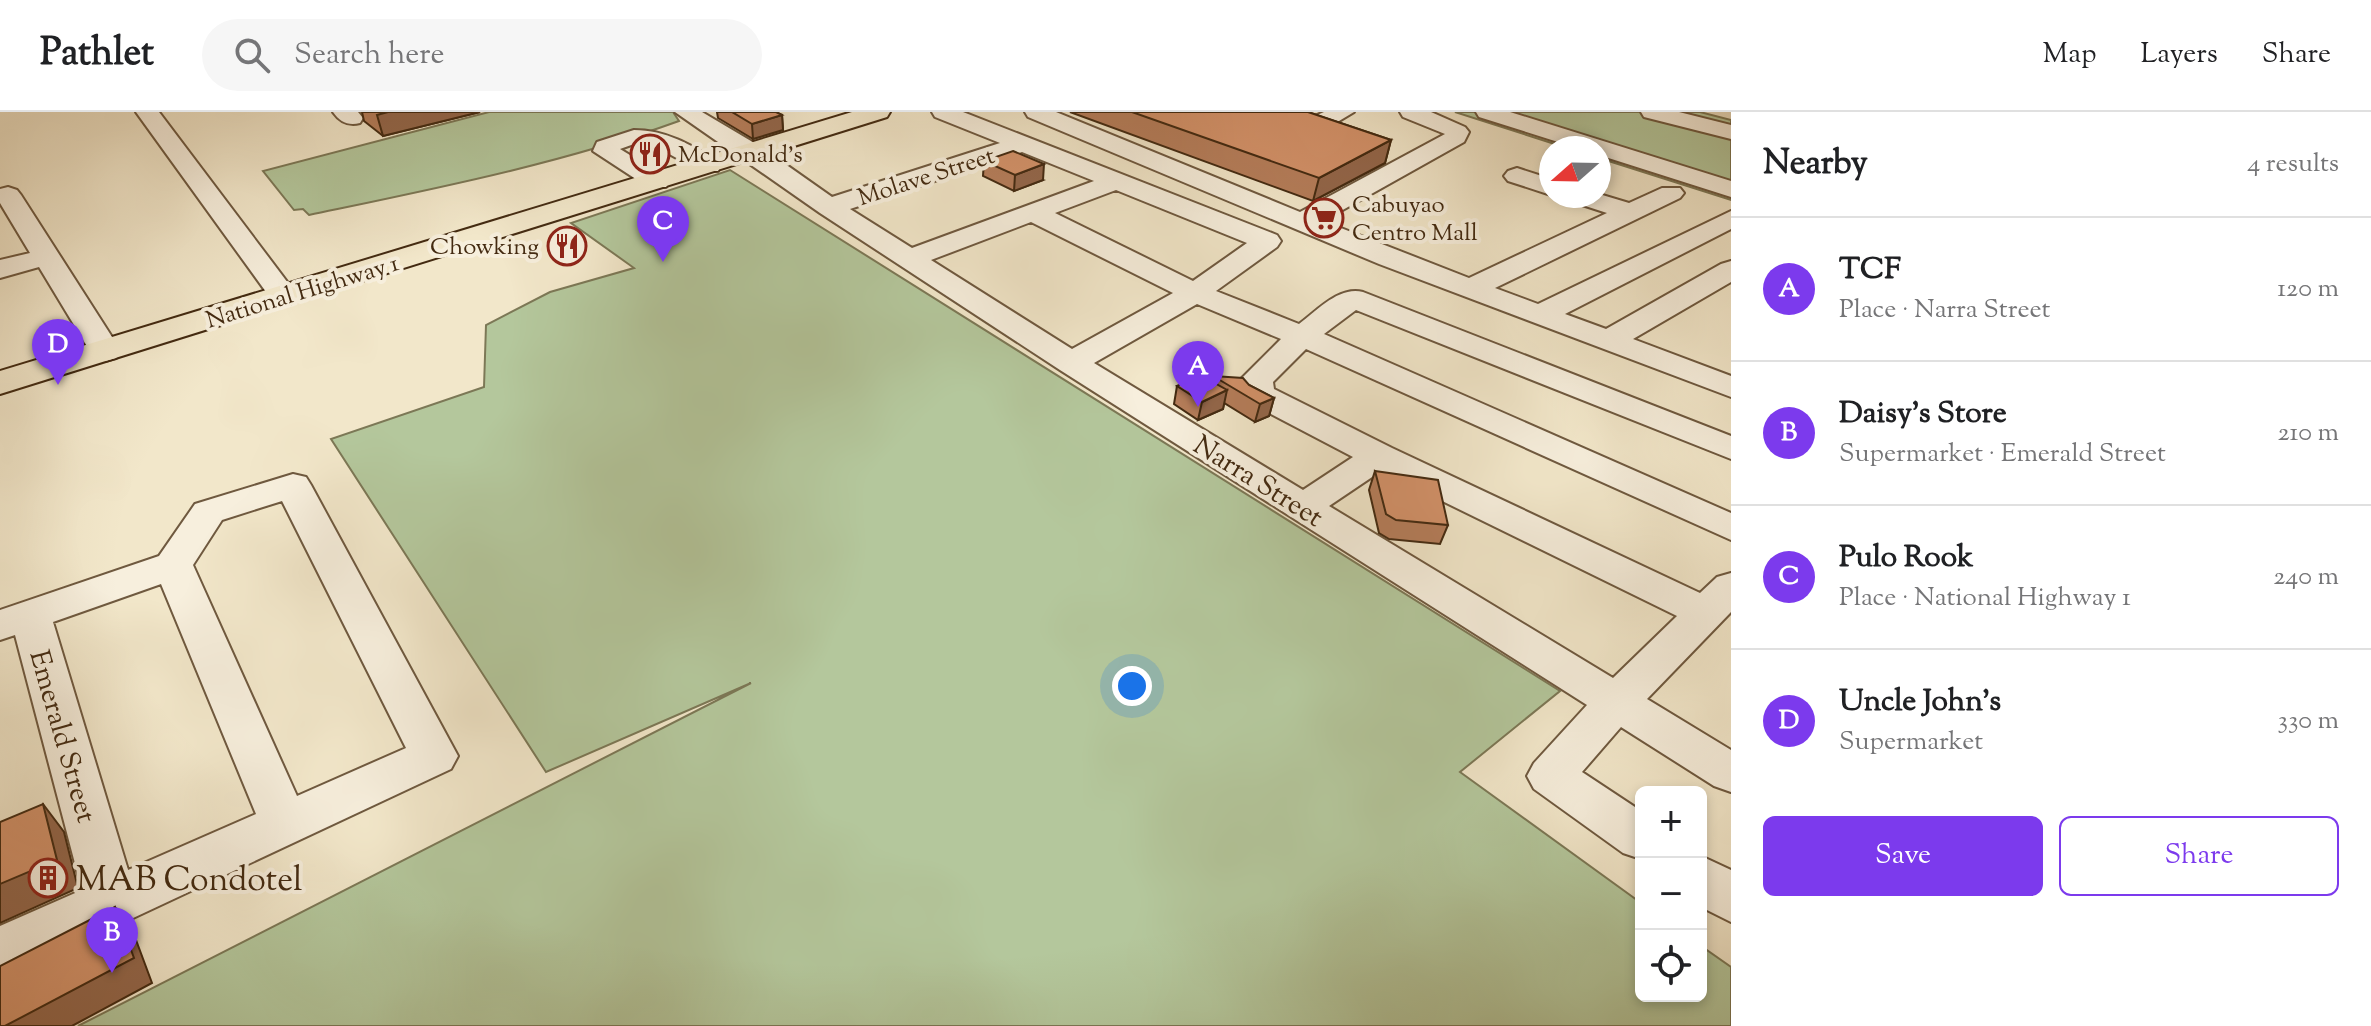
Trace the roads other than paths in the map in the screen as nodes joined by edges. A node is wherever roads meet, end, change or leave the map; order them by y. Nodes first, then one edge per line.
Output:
1 (147, 112) edge
2 (686, 112) edge
3 (878, 112) edge
4 (943, 112) edge
5 (1036, 112) edge
6 (1343, 112) edge
7 (1411, 112) edge
8 (1487, 112) edge
9 (1652, 112) edge
10 (1699, 124) junction
11 (1731, 132) edge
12 (1022, 144) junction
13 (752, 152) junction
14 (1414, 161) junction
15 (1646, 162) junction
16 (709, 166) junction
17 (1611, 173) edge
18 (1517, 176) dead end
19 (1119, 180) junction
20 (657, 182) junction
21 (1539, 183) edge
22 (1731, 189) edge
23 (1671, 193) junction
24 (8, 195) dead end
25 (1611, 206) edge
26 (829, 207) junction
27 (1031, 212) junction
28 (1631, 212) junction
29 (1731, 212) edge
30 (1731, 219) edge
31 (1303, 221) junction
32 (46, 257) junction
33 (909, 259) junction
34 (0, 269) edge
35 (1731, 270) edge
36 (1470, 289) junction
37 (1195, 293) junction
38 (284, 297) junction
39 (1539, 315) junction
40 (1302, 336) junction
41 (1607, 341) junction
42 (105, 351) junction
43 (1731, 354) edge
44 (1071, 363) junction
45 (1696, 375) junction
46 (0, 383) edge
47 (1731, 387) edge
48 (1731, 448) edge
49 (1379, 456) junction
50 (1302, 507) junction
51 (1731, 528) edge
52 (173, 565) junction
53 (1718, 600) edge
54 (15, 620) edge
55 (1616, 703) junction
56 (1731, 773) edge
57 (285, 824) junction
58 (1635, 834) edge
59 (1707, 882) edge
60 (1731, 899) edge
61 (112, 903) junction
62 (0, 952) edge

1 - 38 street
2 - 13 street, Narra Street
3 - 13 highway, National Highway 1
4 - 12 street
5 - 31 street
6 - 14 street
7 - 14 street
8 - 15 street
9 - 10 street
10 - 11 street
10 - 15 street
12 - 19 street
12 - 26 street, Molave Street
13 - 16 highway, National Highway 1
13 - 26 street, Narra Street
14 - 31 street
15 - 22 street
16 - 20 highway, National Highway 1
16 - 20 street
17 - 23 street
18 - 21 street
19 - 27 street
19 - 37 street
20 - 38 highway, National Highway 1
23 - 28 street
23 - 29 street
24 - 32 street
25 - 28 street
26 - 33 street, Narra Street
27 - 33 street
27 - 37 street
28 - 36 street
30 - 39 street
31 - 36 street
32 - 34 street
32 - 42 street
33 - 44 street, Narra Street
35 - 41 street
36 - 39 street
37 - 40 street
37 - 44 street
38 - 42 highway, National Highway 1
39 - 41 street
40 - 48 street
40 - 49 street
40 - 51 street
41 - 45 street
42 - 46 highway, National Highway 1
43 - 45 street
44 - 50 street, Narra Street
45 - 47 street
49 - 50 street
49 - 53 street
50 - 55 street, Narra Street
52 - 54 street
52 - 57 street
52 - 57 street
53 - 55 street
54 - 61 street, Emerald Street
55 - 56 street, Narra Street
55 - 58 street
57 - 61 street
59 - 60 street
61 - 62 street

